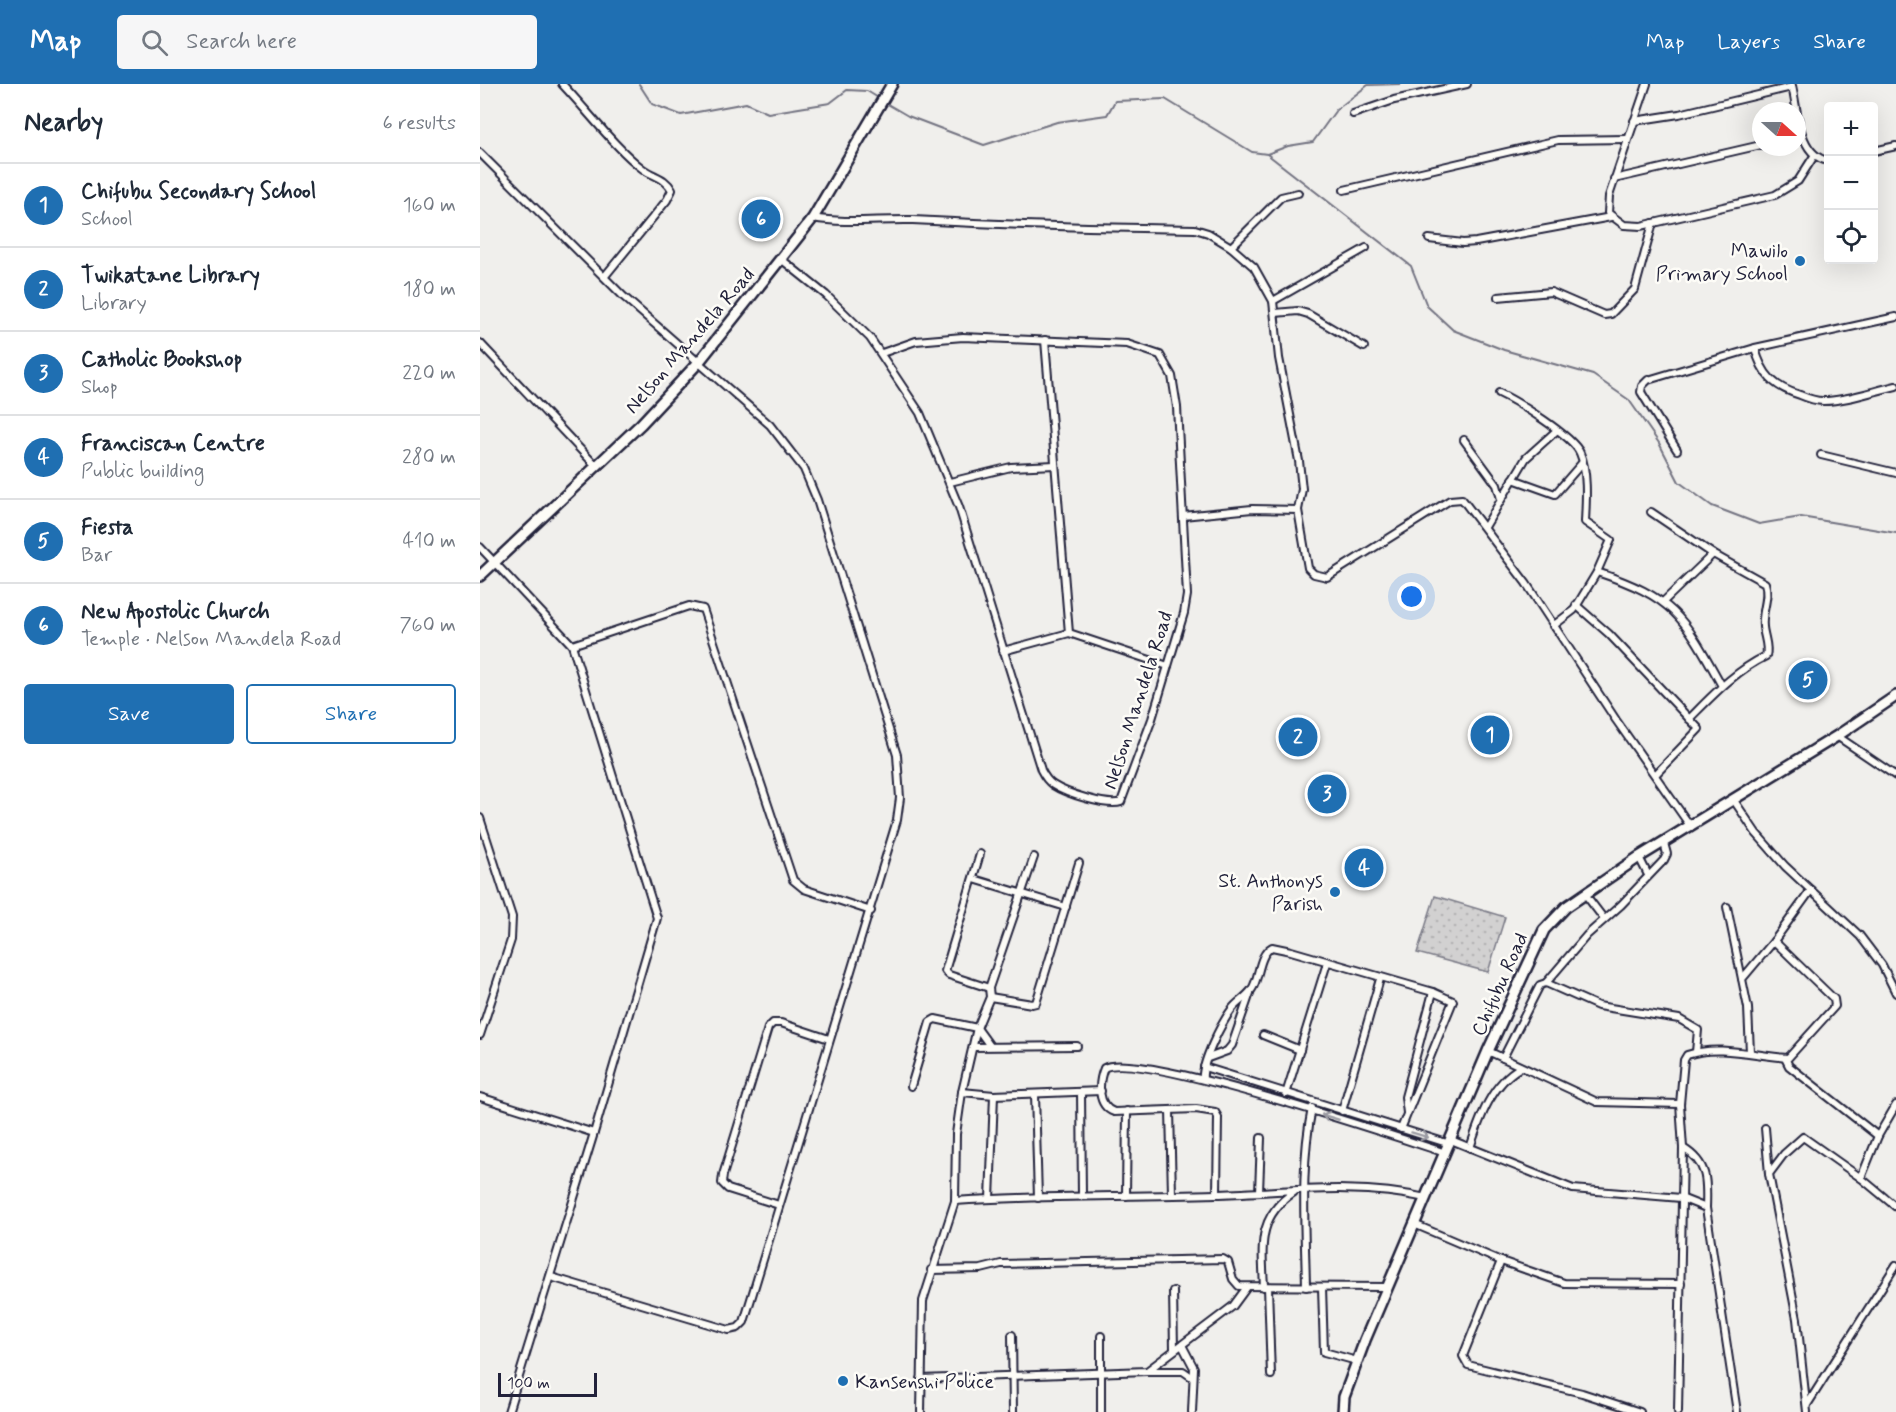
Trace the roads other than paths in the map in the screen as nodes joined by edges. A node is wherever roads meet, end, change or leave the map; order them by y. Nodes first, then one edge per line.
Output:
1 (562, 84) edge
2 (892, 84) edge
3 (1467, 84) edge
4 (1647, 84) edge
5 (1792, 86) edge
6 (1795, 102) edge
7 (1353, 114) dead end
8 (1634, 121) junction
9 (1627, 139) junction
10 (1806, 145) edge
11 (1896, 146) edge
12 (1752, 148) edge
13 (1878, 150) edge
14 (480, 153) edge
15 (1814, 156) junction
16 (1824, 160) edge
17 (1614, 179) junction
18 (1344, 190) dead end
19 (1298, 193) dead end
20 (1611, 217) junction
21 (813, 218) junction
22 (1653, 223) junction
23 (1429, 239) dead end
24 (1231, 247) junction
25 (1366, 248) dead end
26 (781, 259) junction
27 (605, 276) junction
28 (1498, 297) dead end
29 (1273, 301) junction
30 (1275, 313) junction
31 (1896, 317) edge
32 (1045, 340) junction
33 (480, 343) edge
34 (1364, 347) dead end
35 (1755, 348) junction
36 (882, 353) junction
37 (698, 363) junction
38 (1896, 386) edge
39 (1499, 393) dead end
40 (1556, 431) junction
41 (1464, 440) dead end
42 (1677, 450) dead end
43 (1821, 455) dead end
44 (1583, 462) junction
45 (1055, 465) junction
46 (596, 466) junction
47 (1896, 473) edge
48 (1513, 479) junction
49 (950, 482) junction
50 (1501, 499) junction
51 (1298, 510) junction
52 (1651, 512) dead end
53 (1183, 516) junction
54 (1485, 527) junction
55 (480, 547) edge
56 (1713, 554) junction
57 (494, 562) junction
58 (1597, 572) junction
59 (480, 576) edge
60 (1664, 601) junction
61 (1576, 605) junction
62 (1553, 626) junction
63 (1069, 633) junction
64 (572, 645) junction
65 (1003, 651) junction
66 (1168, 666) junction
67 (1722, 686) junction
68 (1896, 696) edge
69 (1689, 719) junction
70 (1837, 736) junction
71 (1654, 775) junction
72 (1896, 777) edge
73 (1733, 799) junction
74 (480, 818) edge
75 (1691, 827) junction
76 (1664, 843) junction
77 (980, 854) dead end
78 (1034, 857) dead end
79 (1639, 857) junction
80 (1079, 863) dead end
81 (1648, 874) junction
82 (974, 879) junction
83 (1811, 890) junction
84 (1020, 893) junction
85 (1585, 894) junction
86 (1066, 907) junction
87 (1727, 907) dead end
88 (871, 911) junction
89 (1604, 920) junction
90 (1774, 941) junction
91 (1327, 963) junction
92 (1380, 979) junction
93 (1742, 979) junction
94 (1546, 983) junction
95 (989, 988) junction
96 (1251, 990) junction
97 (1433, 992) junction
98 (1896, 993) edge
99 (990, 997) junction
100 (977, 1028) junction
101 (480, 1034) edge
102 (1263, 1035) dead end
103 (829, 1039) junction
104 (990, 1046) junction
105 (1077, 1046) dead end
106 (973, 1047) junction
107 (1300, 1050) junction
108 (1488, 1051) junction
109 (1696, 1052) junction
110 (1750, 1052) junction
111 (1208, 1058) junction
112 (1503, 1058) junction
113 (1785, 1058) junction
114 (1521, 1067) junction
115 (1204, 1068) junction
116 (1203, 1079) junction
117 (911, 1086) dead end
118 (1263, 1087) junction
119 (1101, 1091) junction
120 (962, 1092) junction
121 (1081, 1092) junction
122 (1035, 1094) junction
123 (1286, 1094) junction
124 (994, 1095) junction
125 (1260, 1095) junction
126 (480, 1097) edge
127 (1314, 1103) junction
128 (1680, 1104) junction
129 (1896, 1105) edge
130 (1170, 1110) junction
131 (1127, 1111) junction
132 (1312, 1112) junction
133 (1342, 1112) junction
134 (1407, 1113) junction
135 (1366, 1119) junction
136 (1364, 1127) junction
137 (1765, 1128) dead end
138 (1401, 1129) junction
139 (594, 1133) junction
140 (1878, 1136) junction
141 (1261, 1138) dead end
142 (1449, 1145) junction
143 (1470, 1148) junction
144 (1683, 1148) junction
145 (1769, 1174) junction
146 (1861, 1178) junction
147 (1259, 1192) junction
148 (1294, 1192) junction
149 (1304, 1192) junction
150 (1172, 1194) junction
151 (1217, 1194) junction
152 (1082, 1195) junction
153 (1126, 1196) junction
154 (1038, 1198) junction
155 (1425, 1198) junction
156 (1681, 1198) junction
157 (990, 1199) junction
158 (955, 1202) junction
159 (779, 1205) junction
160 (1896, 1207) edge
161 (1706, 1208) junction
162 (1414, 1224) junction
163 (1501, 1261) junction
164 (1896, 1265) edge
165 (931, 1270) junction
166 (550, 1277) junction
167 (1681, 1284) junction
168 (1247, 1287) junction
169 (1266, 1287) junction
170 (1306, 1287) junction
171 (1322, 1287) junction
172 (1389, 1287) junction
173 (1173, 1291) dead end
174 (1012, 1335) dead end
175 (1101, 1336) dead end
176 (1182, 1345) junction
177 (1174, 1350) junction
178 (1357, 1361) junction
179 (1147, 1371) junction
180 (1101, 1372) junction
181 (1012, 1375) junction
182 (1271, 1375) dead end
183 (1193, 1378) junction
184 (921, 1379) junction
185 (1344, 1396) junction
186 (1807, 1409) edge
187 (508, 1412) edge
188 (921, 1412) edge
189 (1013, 1412) edge
190 (1101, 1412) edge
191 (1192, 1412) edge
192 (1334, 1412) edge
193 (1343, 1412) edge
194 (1640, 1412) edge
195 (1678, 1412) edge
196 (1737, 1412) edge

1 - 27 street
2 - 21 main road
3 - 7 street
4 - 8 street
5 - 6 street
5 - 8 street
8 - 9 street
9 - 17 street
9 - 18 street
10 - 15 street
11 - 13 street
12 - 17 street
14 - 27 street
15 - 16 street
15 - 22 street
17 - 20 street
19 - 24 street
20 - 22 street
20 - 23 street
21 - 24 street
21 - 26 main road
22 - 28 street
24 - 29 street
25 - 29 street
26 - 36 street, Nelson Mandela Road
26 - 37 main road, Nelson Mandela Road
27 - 37 street
29 - 30 street
30 - 34 street
30 - 51 street
31 - 35 street
32 - 36 street, Nelson Mandela Road
32 - 45 street
32 - 53 street, Nelson Mandela Road
33 - 46 street
35 - 38 street
35 - 42 street
36 - 49 street, Nelson Mandela Road
37 - 46 main road, Nelson Mandela Road
37 - 88 street
39 - 40 street
40 - 44 street
40 - 48 street
41 - 50 street
43 - 47 street
44 - 48 street
44 - 58 street
45 - 49 street
45 - 63 street
46 - 57 main road, Nelson Mandela Road
48 - 50 street
49 - 65 street, Nelson Mandela Road
50 - 54 street
51 - 53 street
51 - 54 street
52 - 56 street
53 - 66 street, Nelson Mandela Road
54 - 62 street
55 - 57 street
56 - 60 street
56 - 67 street
57 - 59 main road, Nelson Mandela Road
57 - 64 street
58 - 60 street
58 - 61 street
60 - 67 street
61 - 62 street
61 - 69 street
62 - 71 street
63 - 65 street
63 - 66 street
64 - 88 street
64 - 139 street
65 - 66 street, Nelson Mandela Road
67 - 69 street
68 - 70 main road, Chifubu Road
69 - 71 street
70 - 72 street
70 - 73 main road, Chifubu Road
71 - 75 street
73 - 75 main road, Chifubu Road
73 - 83 street
74 - 101 street
75 - 76 main road, Chifubu Road
76 - 79 main road, Chifubu Road
76 - 81 street
77 - 82 street
78 - 84 street
79 - 81 street
79 - 85 main road, Chifubu Road
80 - 86 street
81 - 89 street
82 - 84 street
82 - 95 street
83 - 90 street
83 - 98 street
84 - 86 street
84 - 95 street
85 - 89 street
85 - 108 main road, Chifubu Road
86 - 99 street
87 - 93 street
88 - 103 street
89 - 94 street
90 - 93 street
90 - 113 street
91 - 92 street
91 - 96 street
91 - 107 street
92 - 97 street
92 - 133 street
93 - 110 street
94 - 109 street
94 - 112 street
95 - 99 street
96 - 111 street
96 - 111 street
97 - 134 street
97 - 134 street
99 - 100 street
100 - 104 street
100 - 106 street
100 - 117 street
102 - 107 street
103 - 159 street
103 - 159 street
104 - 105 street
104 - 106 street
106 - 120 street
107 - 123 street
108 - 112 street
108 - 142 main road, Chifubu Road
109 - 110 street
109 - 128 street
110 - 113 street
111 - 115 street
112 - 114 street
113 - 140 street
114 - 128 street
114 - 143 street
115 - 116 street
115 - 118 street
116 - 119 street
116 - 125 street
118 - 123 street
118 - 125 street
119 - 121 street
119 - 131 street
120 - 124 street
120 - 158 street
121 - 122 street
121 - 152 street
122 - 124 street
122 - 154 street
123 - 127 street
124 - 157 street
125 - 132 street
126 - 139 street
127 - 132 street
127 - 133 street
128 - 144 street
129 - 140 street
130 - 131 street
130 - 150 street
130 - 151 street
131 - 153 street
136 -> 132 street
132 - 149 street
133 - 135 street
134 - 138 street
135 - 136 street
135 - 138 street
136 - 142 street
137 - 145 street
138 -> 142 street
139 - 166 street
140 - 146 street
141 - 147 street
142 - 143 street
142 - 155 main road, Chifubu Road
143 - 156 street
144 - 156 street
144 - 161 street
145 - 146 street
145 - 186 street
146 - 160 street
147 - 148 street
147 - 151 street
148 - 149 street
148 - 169 street
149 - 155 street
149 - 170 street
150 - 151 street
150 - 153 street
152 - 153 street
152 - 154 street
154 - 157 street
155 - 162 main road, Chifubu Road
156 - 161 street
156 - 167 street
157 - 158 street
158 - 165 street
159 - 166 street
161 - 196 street
162 - 163 street
162 - 172 main road, Chifubu Road
163 - 167 street
163 - 194 street
164 - 186 street
165 - 168 street
165 - 184 street
166 - 187 street
167 - 195 street
168 - 169 street
168 - 176 street
169 - 170 street
169 - 182 street
170 - 171 street
171 - 172 street
171 - 178 street
172 - 178 main road, Chifubu Road
173 - 177 street
174 - 181 street
175 - 180 street
176 - 177 street
176 - 183 street
177 - 179 street
178 - 185 main road, Chifubu Road
179 - 180 street
179 - 183 street
180 - 181 street
180 - 190 street
181 - 184 street
181 - 189 street
183 - 191 street
184 - 188 street
185 - 192 main road
185 - 193 main road, Chifubu Road

